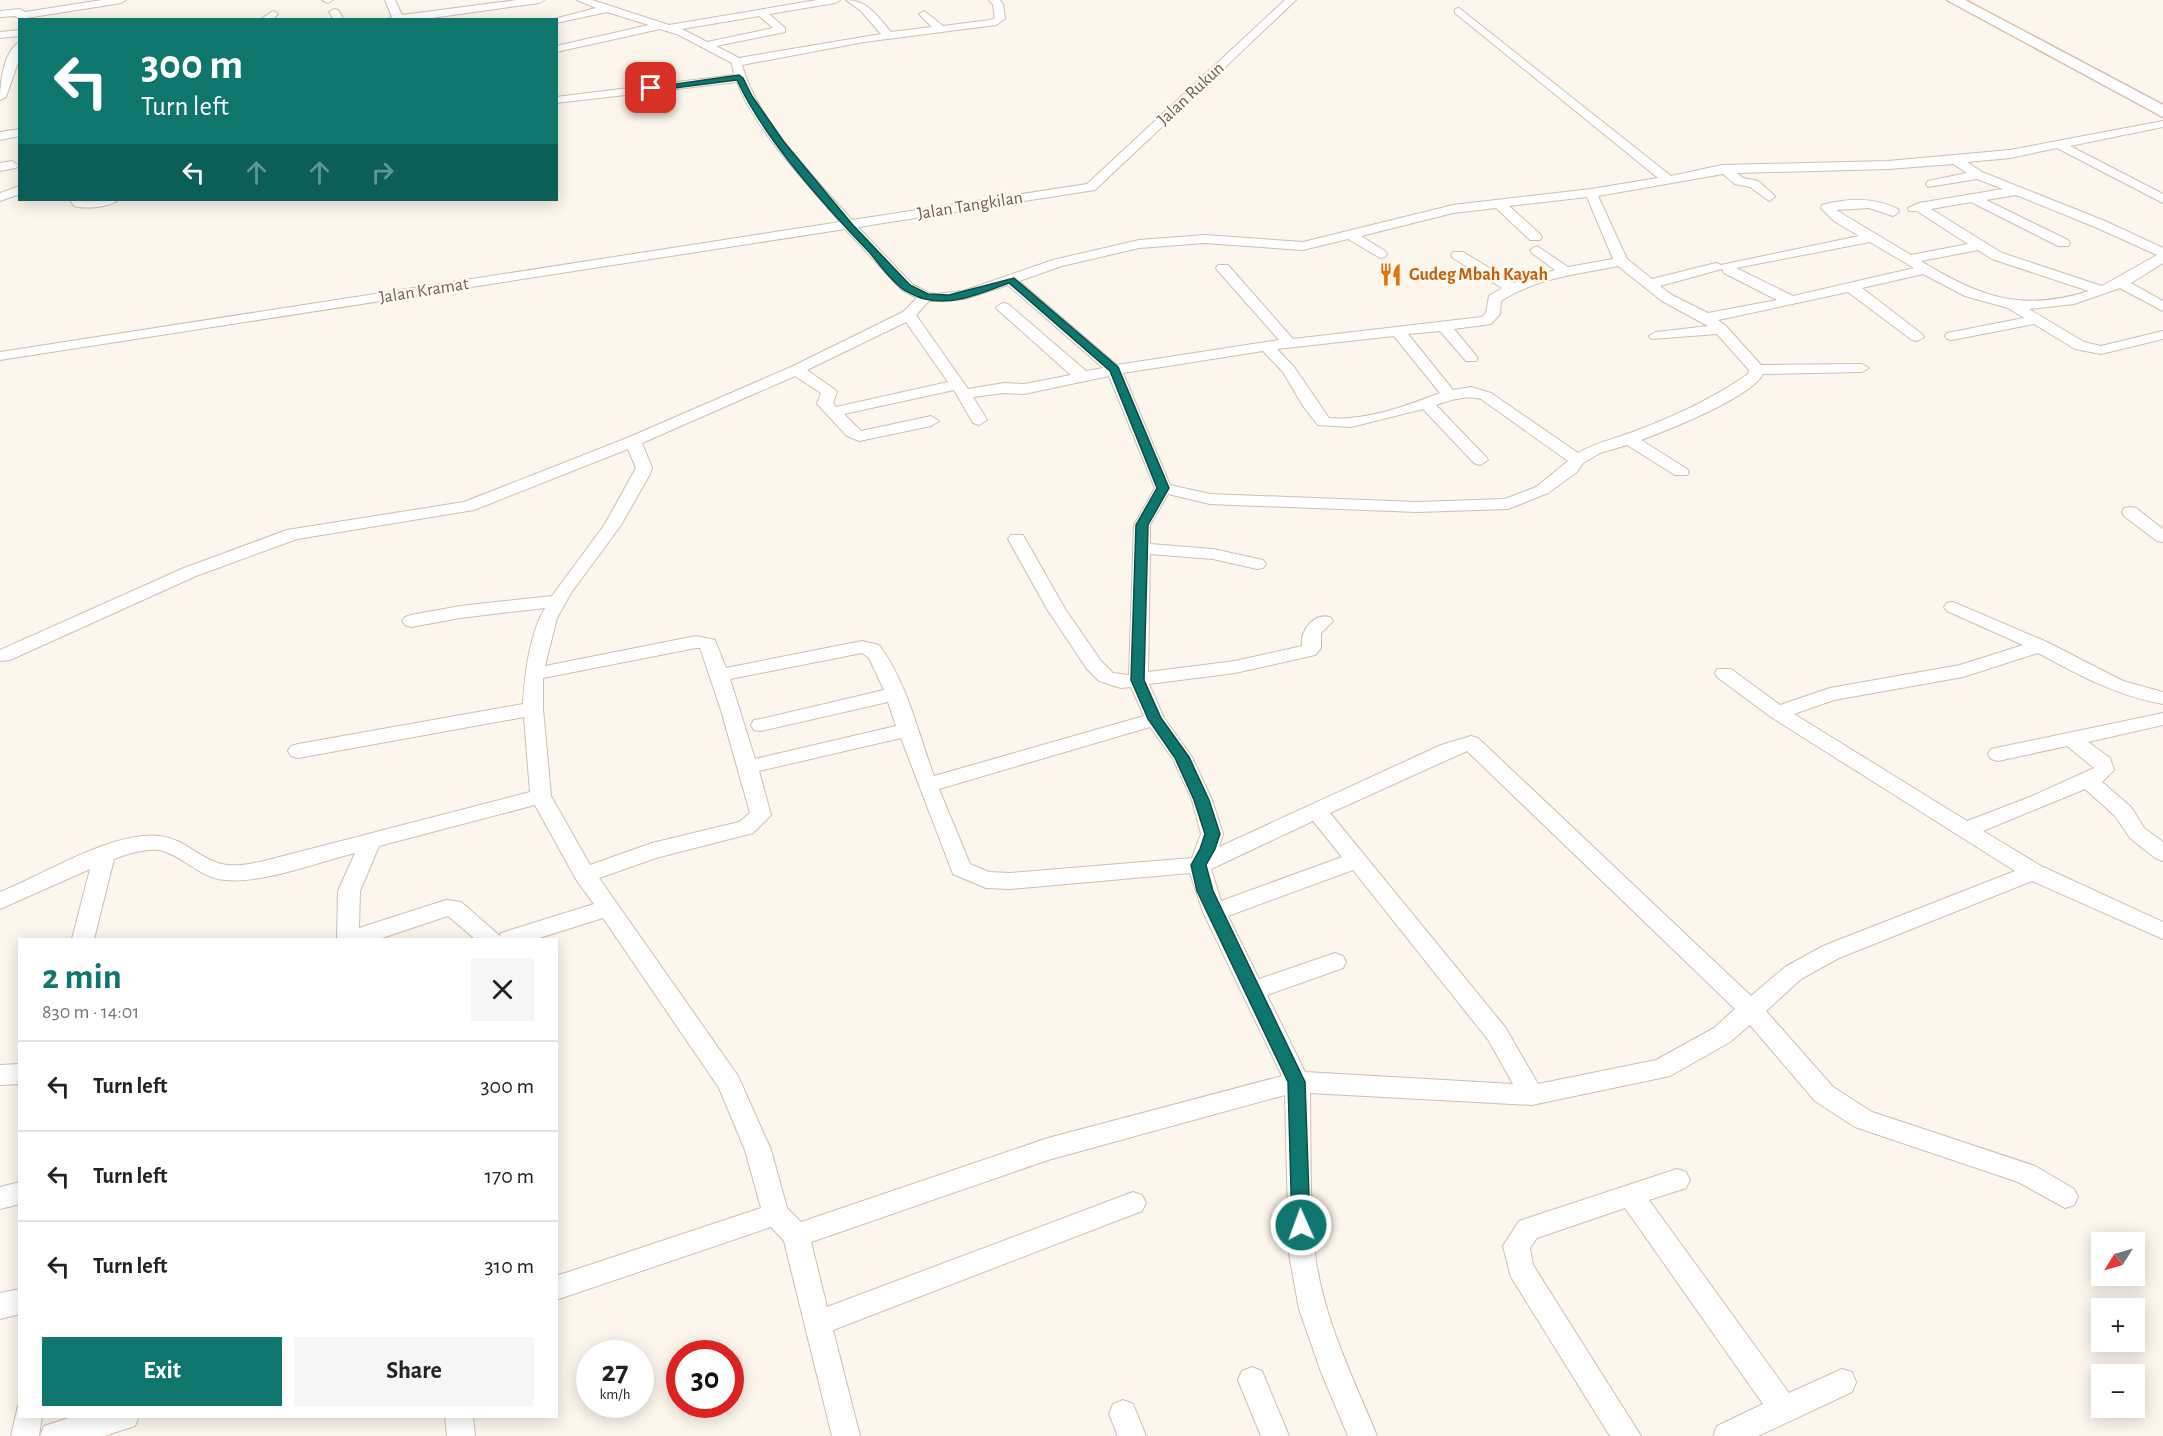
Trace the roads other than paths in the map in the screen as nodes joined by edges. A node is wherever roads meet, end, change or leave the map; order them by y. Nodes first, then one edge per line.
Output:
1 (23, 0) edge
2 (121, 0) edge
3 (390, 0) edge
4 (539, 0) edge
5 (582, 0) edge
6 (835, 0) edge
7 (872, 0) edge
8 (994, 0) edge
9 (1292, 0) edge
10 (1954, 0) edge
11 (854, 1) edge
12 (103, 2) edge
13 (607, 9) junction
14 (1459, 11) dead end
15 (762, 12) junction
16 (0, 14) edge
17 (924, 14) dead end
18 (20, 16) edge
19 (397, 18) edge
20 (404, 18) edge
21 (558, 19) edge
22 (666, 27) junction
23 (941, 30) junction
24 (18, 33) edge
25 (0, 35) edge
26 (888, 36) junction
27 (794, 38) junction
28 (706, 45) junction
29 (559, 46) edge
30 (17, 50) edge
31 (0, 56) edge
32 (738, 62) junction
33 (5, 68) edge
34 (739, 78) junction
35 (0, 97) edge
36 (558, 100) edge
37 (2163, 112) edge
38 (2163, 124) edge
39 (18, 132) edge
40 (0, 136) edge
41 (2058, 145) junction
42 (1955, 160) junction
43 (1650, 165) junction
44 (1726, 170) junction
45 (1978, 175) junction
46 (1667, 179) junction
47 (1932, 184) dead end
48 (1091, 187) joint
49 (18, 191) edge
50 (2015, 191) junction
51 (1591, 193) junction
52 (0, 197) edge
53 (1769, 197) dead end
54 (1973, 198) junction
55 (2163, 199) edge
56 (77, 201) edge
57 (104, 201) edge
58 (1498, 203) junction
59 (1919, 207) junction
60 (1893, 212) junction
61 (1844, 220) junction
62 (849, 225) junction
63 (1349, 234) junction
64 (1874, 237) junction
65 (2063, 243) dead end
66 (1981, 245) junction
67 (1380, 254) dead end
68 (1458, 255) dead end
69 (2163, 255) edge
70 (1910, 260) junction
71 (1621, 261) junction
72 (1716, 267) dead end
73 (1223, 268) dead end
74 (1927, 269) junction
75 (1567, 273) junction
76 (1010, 280) junction
77 (2119, 282) junction
78 (1651, 284) junction
79 (1851, 287) junction
80 (1513, 288) junction
81 (2102, 291) junction
82 (926, 297) junction
83 (1791, 302) junction
84 (2013, 305) junction
85 (1003, 307) dead end
86 (2163, 307) edge
87 (908, 315) junction
88 (1706, 318) junction
89 (2034, 320) junction
90 (1444, 326) junction
91 (1721, 329) junction
92 (1399, 332) junction
93 (2163, 335) edge
94 (1656, 336) dead end
95 (1952, 336) dead end
96 (1917, 337) dead end
97 (1290, 344) junction
98 (1266, 346) junction
99 (0, 356) edge
100 (1471, 358) dead end
101 (1862, 368) dead end
102 (796, 370) junction
103 (1114, 370) junction
104 (1757, 370) junction
105 (1083, 377) junction
106 (960, 389) junction
107 (911, 395) junction
108 (1449, 395) junction
109 (1425, 403) junction
110 (833, 412) junction
111 (979, 420) dead end
112 (1629, 439) junction
113 (633, 441) junction
114 (1480, 460) dead end
115 (1577, 460) junction
116 (1682, 472) dead end
117 (1163, 488) junction
118 (2130, 512) dead end
119 (2163, 537) edge
120 (1017, 539) dead end
121 (1140, 549) junction
122 (1257, 564) dead end
123 (557, 601) junction
124 (1953, 607) dead end
125 (411, 621) dead end
126 (1324, 621) dead end
127 (2040, 646) junction
128 (3, 656) dead end
129 (1724, 673) dead end
130 (534, 674) junction
131 (719, 675) junction
132 (1138, 680) junction
133 (896, 694) junction
134 (2163, 698) edge
135 (533, 710) junction
136 (1778, 713) junction
137 (1155, 719) junction
138 (2163, 719) edge
139 (761, 725) dead end
140 (908, 730) junction
141 (2071, 739) junction
142 (298, 751) dead end
143 (1998, 754) dead end
144 (748, 767) junction
145 (2087, 780) junction
146 (927, 785) junction
147 (542, 796) junction
148 (1318, 812) junction
149 (1966, 829) junction
150 (371, 840) junction
151 (2163, 853) edge
152 (104, 855) junction
153 (1357, 860) junction
154 (1199, 865) junction
155 (2033, 872) junction
156 (585, 875) junction
157 (0, 901) edge
158 (608, 908) junction
159 (1215, 912) junction
160 (2159, 926) edge
161 (83, 938) edge
162 (348, 938) edge
163 (356, 938) edge
164 (489, 938) edge
165 (513, 938) edge
166 (1335, 962) dead end
167 (1252, 991) junction
168 (1751, 1010) junction
169 (18, 1074) edge
170 (0, 1075) edge
171 (1297, 1082) junction
172 (1532, 1095) junction
173 (1677, 1180) dead end
174 (18, 1194) edge
175 (1630, 1196) junction
176 (2064, 1197) dead end
177 (0, 1198) edge
178 (1133, 1203) dead end
179 (776, 1214) junction
180 (796, 1235) junction
181 (558, 1287) edge
182 (18, 1302) edge
183 (0, 1306) edge
184 (818, 1323) junction
185 (1252, 1380) dead end
186 (1842, 1382) dead end
187 (1784, 1410) junction
188 (28, 1418) edge
189 (118, 1418) edge
190 (459, 1418) edge
191 (25, 1436) edge
192 (57, 1436) edge
193 (461, 1436) edge
194 (846, 1436) edge
195 (1275, 1436) edge
196 (1363, 1436) edge
197 (1627, 1436) edge
198 (1727, 1436) edge

1 - 18 street
2 - 12 street
3 - 19 street
4 - 20 street
5 - 13 street
6 - 15 street
7 - 11 street
8 - 23 street
9 - 48 street, Jalan Rukun
10 - 37 main road
11 - 26 street
12 - 18 street
13 - 21 street
13 - 22 street
14 - 43 street
15 - 22 street
15 - 27 street
16 - 18 street
17 - 23 street
22 - 28 street
22 - 29 street
23 - 26 street
24 - 25 street
26 - 27 street
27 - 28 street
27 - 32 street
28 - 32 street
30 - 31 street
30 - 33 street
32 - 34 street
33 - 35 street
34 - 36 street
34 - 62 street
38 - 41 street
39 - 40 street
41 - 42 street
41 - 55 street
42 - 44 street
42 - 45 street
43 - 44 street
43 - 46 street
44 - 46 street
44 - 53 street
45 - 47 street
45 - 50 street
46 - 51 street
48 - 62 street, Jalan Tangkilan
49 - 52 street
50 - 54 street
50 - 69 street
51 - 58 street
51 - 71 street
54 - 59 street
54 - 65 street
56 - 57 street
58 - 63 street
58 - 75 street
59 - 60 street
59 - 66 street
60 - 61 street
60 - 61 street
61 - 64 street
62 - 82 street
62 - 99 street, Jalan Kramat
63 - 67 street
63 - 76 street
64 - 70 street
64 - 83 street
66 - 70 street
66 - 81 street
68 - 80 street
69 - 77 street
70 - 74 street
71 - 75 street
71 - 78 street
72 - 78 street
73 - 97 street
74 - 79 street
74 - 84 street
75 - 80 street
76 - 82 street
76 - 103 street
77 - 81 street
77 - 86 street
78 - 88 street
79 - 83 street
79 - 96 street
80 - 90 street
81 - 84 street
82 - 87 street
83 - 88 street
84 - 89 street
85 - 105 street
87 - 102 street
87 - 106 street
88 - 91 street
89 - 93 street
89 - 95 street
90 - 92 street
90 - 100 street
91 - 94 street
91 - 104 street
92 - 97 street
92 - 108 street
97 - 98 street
98 - 103 street
98 - 109 street
101 - 104 street
102 - 110 street
102 - 113 street
103 - 105 street
103 - 117 street
104 - 112 street
105 - 106 street
106 - 107 street
106 - 111 street
107 - 110 street
107 - 110 street
108 - 109 street
108 - 115 street
109 - 114 street
112 - 115 street
112 - 116 street
113 - 123 street
113 - 128 street
115 - 117 street
117 - 121 street
118 - 119 street
120 - 132 street
121 - 122 street
121 - 132 street
123 - 125 street
123 - 130 street
124 - 127 street
126 - 132 street
127 - 134 street
127 - 136 street
129 - 136 street
130 - 131 street
130 - 135 street
131 - 133 street
131 - 144 street
132 - 137 street
133 - 139 street
133 - 140 street
135 - 142 street
135 - 147 street
136 - 149 street
137 - 146 street
137 - 154 street
138 - 141 street
140 - 144 street
140 - 146 street
141 - 143 street
141 - 145 street
144 - 156 street
145 - 149 street
145 - 151 street
146 - 154 street
147 - 150 street
147 - 156 street
148 - 153 street
148 - 154 street
148 - 168 street
149 - 155 street
150 - 152 street
150 - 162 street
152 - 157 street
152 - 161 street
153 - 159 street
153 - 172 street
154 - 159 street
155 - 160 street
155 - 168 street
156 - 158 street
158 - 165 street
158 - 179 street
159 - 167 street
163 - 164 street
166 - 167 street
167 - 171 street
168 - 172 street
168 - 176 street
169 - 170 street
171 - 172 street
171 - 180 street
171 - 196 street
173 - 175 street
174 - 177 street
175 - 187 street
175 - 197 street
178 - 184 street
179 - 180 street
179 - 181 street
180 - 184 street
182 - 183 street
184 - 194 street
185 - 195 street
186 - 187 street
187 - 198 street
188 - 191 street
189 - 192 street
190 - 193 street

